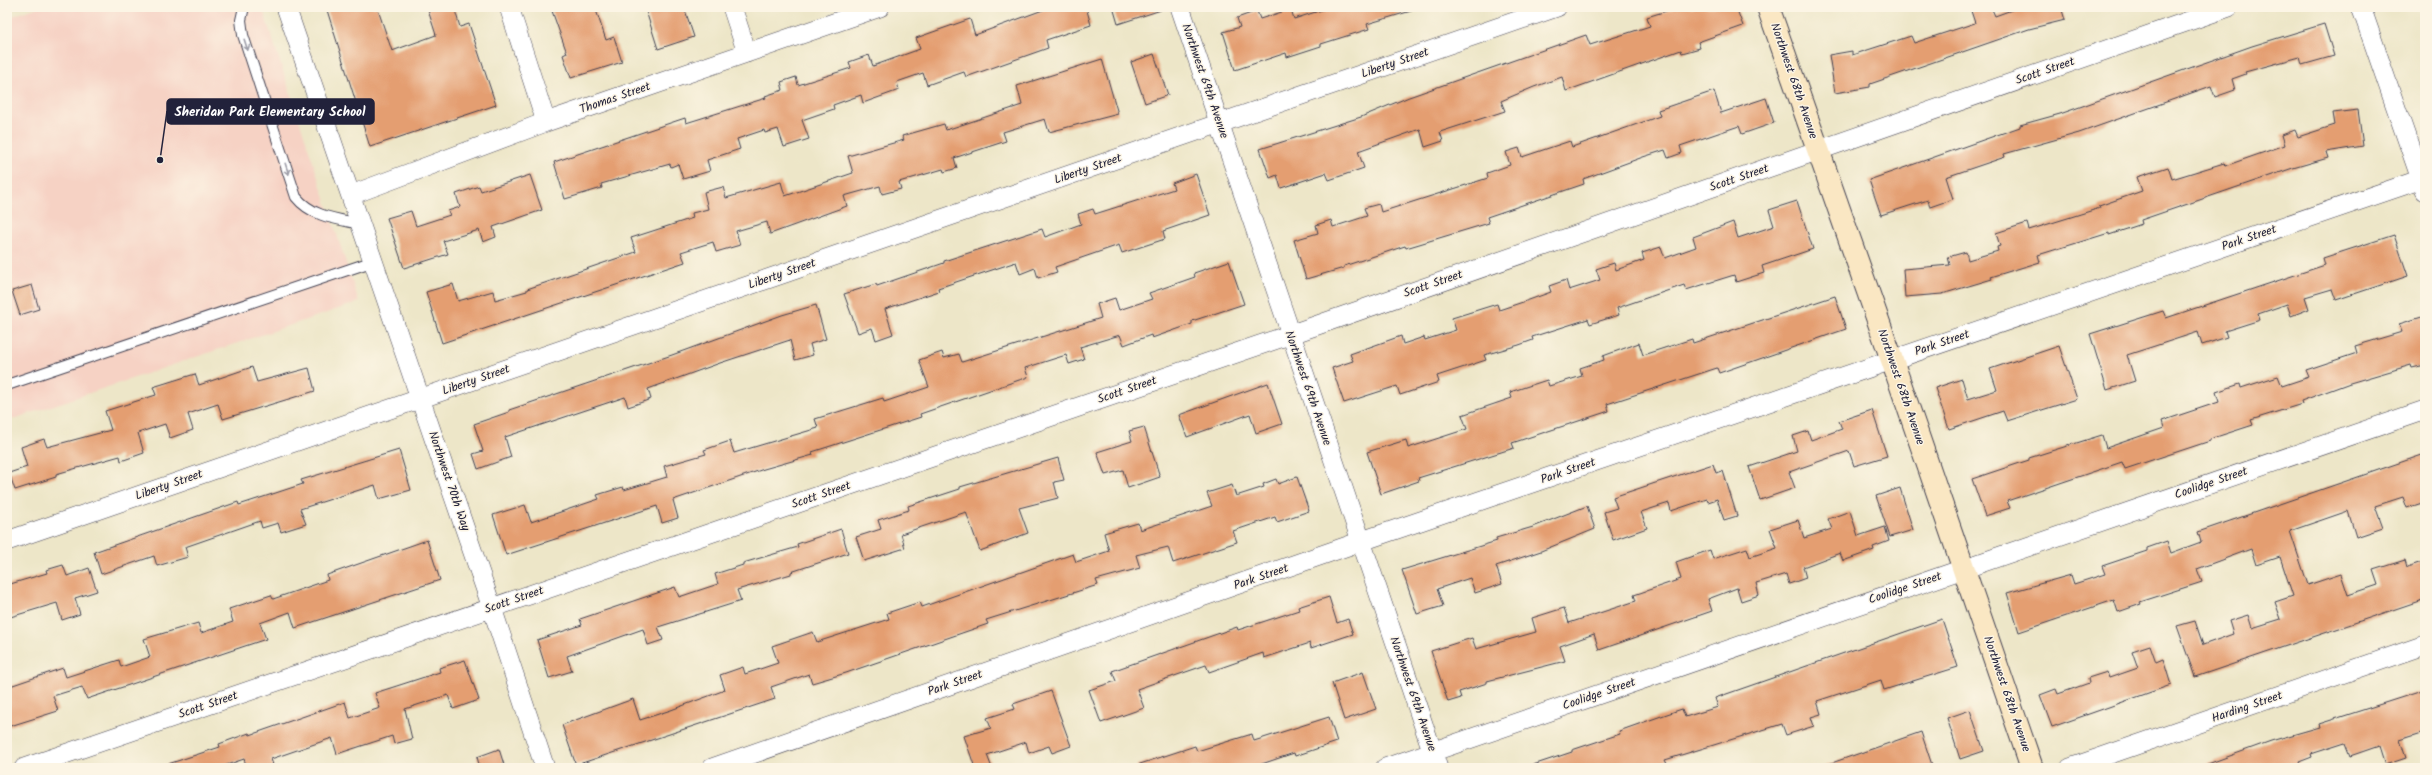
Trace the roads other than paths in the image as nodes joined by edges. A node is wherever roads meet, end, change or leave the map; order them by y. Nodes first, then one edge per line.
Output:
1 (244, 7) edge
2 (286, 7) edge
3 (509, 7) edge
4 (732, 7) edge
5 (880, 7) edge
6 (1180, 7) edge
7 (1557, 7) edge
8 (1768, 7) edge
9 (2229, 7) edge
10 (2361, 7) edge
11 (747, 53) junction
12 (546, 122) junction
13 (1220, 124) junction
14 (1818, 150) junction
15 (2424, 183) edge
16 (351, 195) junction
17 (361, 224) junction
18 (374, 261) junction
19 (1289, 335) junction
20 (1892, 360) junction
21 (7, 385) edge
22 (420, 398) junction
23 (2425, 410) edge
24 (7, 541) edge
25 (1362, 541) junction
26 (1963, 568) junction
27 (492, 608) junction
28 (2425, 645) edge
29 (1435, 760) edge
30 (24, 768) edge
31 (545, 768) edge
32 (712, 768) edge
33 (1385, 768) edge
34 (2032, 768) edge
35 (2070, 768) edge

1 -> 17 lane
2 - 16 street, Northwest 70th Way
3 - 12 street
4 - 11 street
5 - 11 street, Thomas Street
6 - 13 street, Northwest 69th Avenue
7 - 13 street, Liberty Street
8 - 14 street, Northwest 68th Avenue
9 - 14 street, Scott Street
10 - 15 street
11 - 12 street, Thomas Street
12 - 16 street, Thomas Street
13 - 19 street, Northwest 69th Avenue
13 - 22 street, Liberty Street
14 - 19 street, Scott Street
14 - 20 street, Northwest 68th Avenue
15 - 20 street, Park Street
16 - 17 street, Northwest 70th Way
17 - 18 street, Northwest 70th Way
18 - 21 lane
18 - 22 street, Northwest 70th Way
19 - 25 street, Northwest 69th Avenue
19 - 27 street, Scott Street
20 - 25 street, Park Street
20 - 26 street, Northwest 68th Avenue
22 - 24 street, Liberty Street
22 - 27 street, Northwest 70th Way
23 - 26 street, Coolidge Street
25 - 29 street, Northwest 69th Avenue
25 - 32 street, Park Street
26 - 29 street, Coolidge Street
26 - 34 street, Northwest 68th Avenue
27 - 30 street, Scott Street
27 - 31 street, Northwest 70th Way
28 - 35 street, Harding Street
29 - 33 street, Coolidge Street

